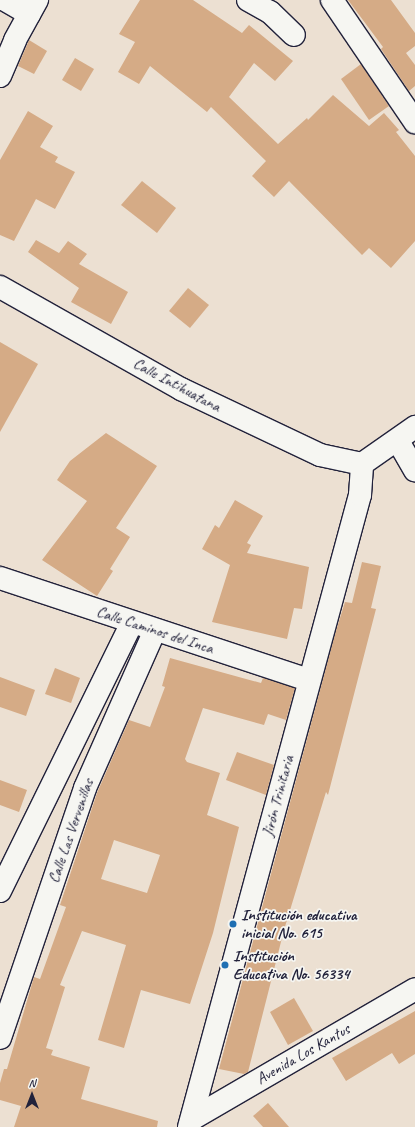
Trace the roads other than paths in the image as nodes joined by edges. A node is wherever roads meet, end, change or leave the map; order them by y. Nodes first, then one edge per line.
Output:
1 (5, 0) edge
2 (248, 0) edge
3 (332, 0) edge
4 (33, 7) edge
5 (294, 35) dead end
6 (0, 76) edge
7 (415, 122) edge
8 (0, 287) edge
9 (415, 427) edge
10 (398, 441) junction
11 (362, 464) junction
12 (415, 471) edge
13 (0, 578) edge
14 (132, 623) junction
15 (155, 630) junction
16 (310, 680) junction
17 (0, 891) edge
18 (415, 989) edge
19 (0, 1038) edge
20 (190, 1123) edge

1 - 4 street
2 - 5 street
3 - 7 street
4 - 6 street
8 - 11 street, Calle Intihuatana
9 - 10 street
10 - 11 street
10 - 12 street
11 - 16 street, Jirón Trinitaria
13 - 14 street, Calle Caminos del Inca
14 - 15 street, Calle Caminos del Inca
14 - 17 street, Calle Las Vervenillas
15 - 16 street, Calle Caminos del Inca
15 - 19 street, Calle Las Vervenillas
16 - 20 street, Jirón Trinitaria
18 - 20 street, Avenida Los Kantus

